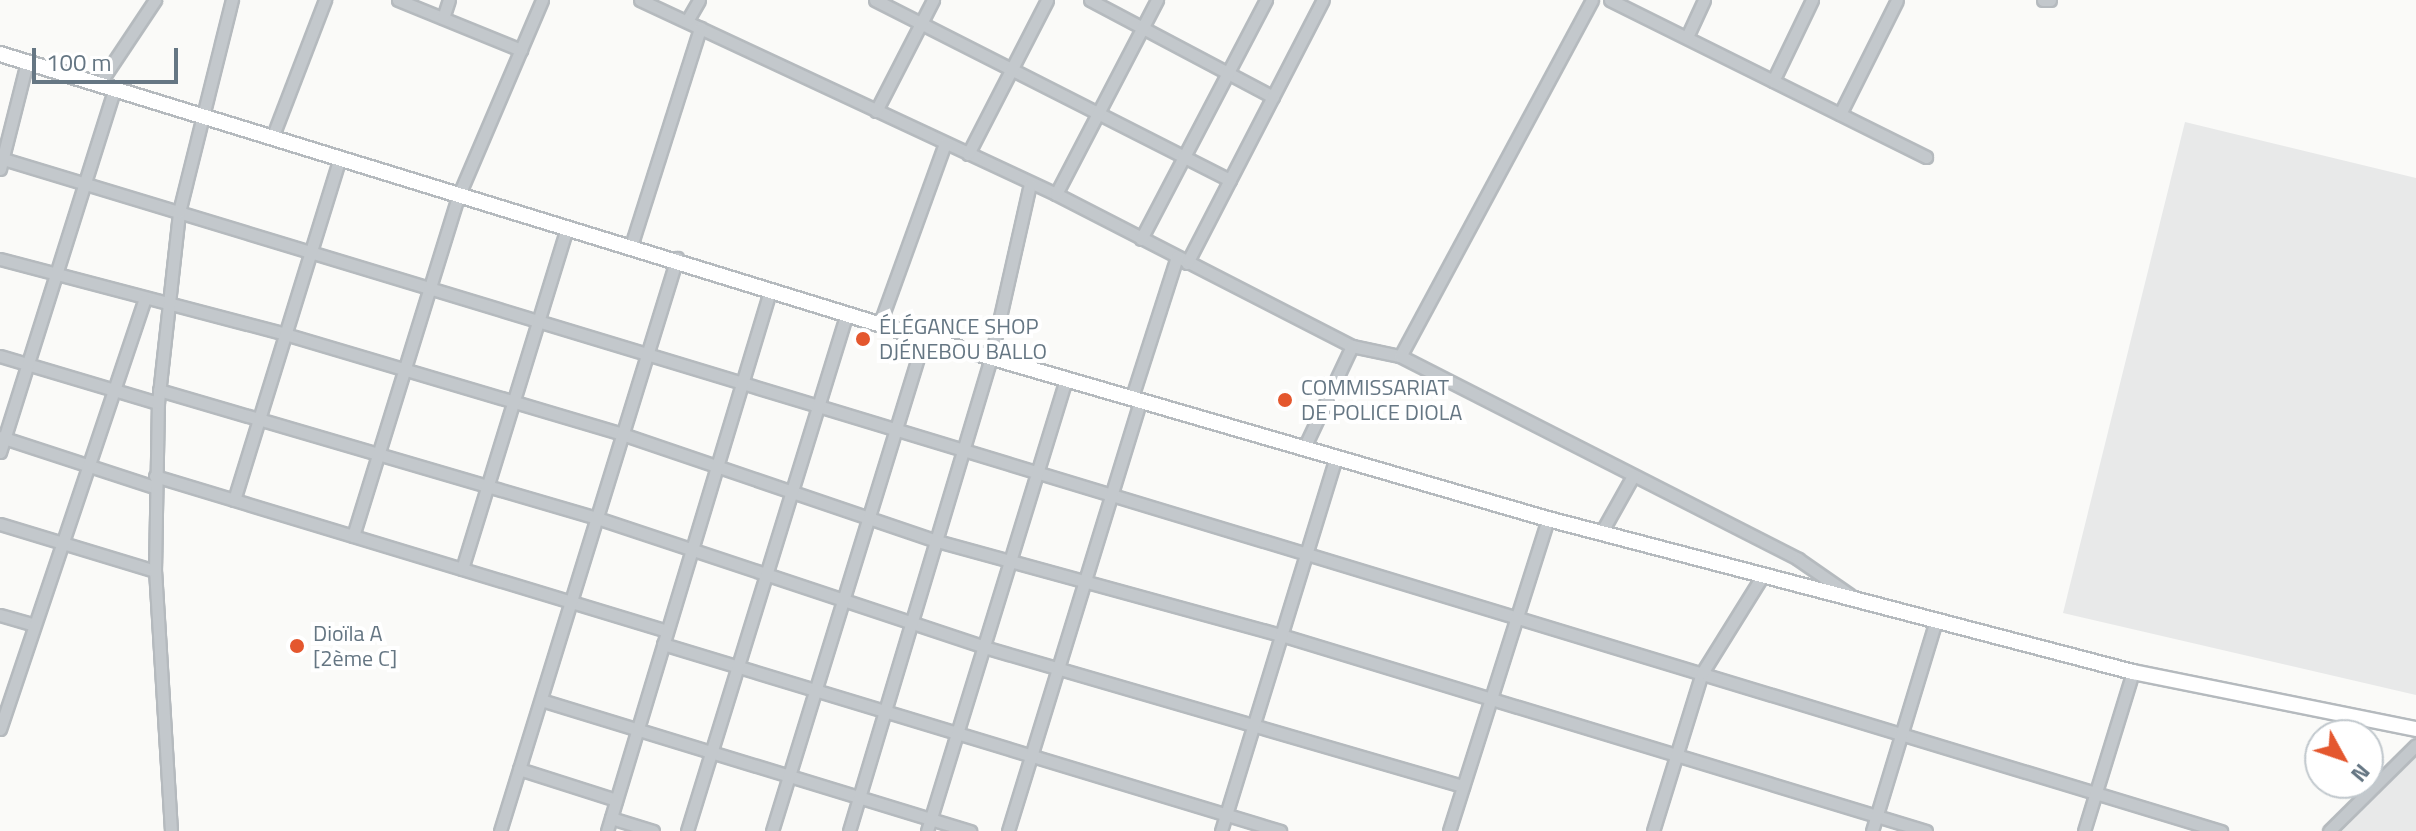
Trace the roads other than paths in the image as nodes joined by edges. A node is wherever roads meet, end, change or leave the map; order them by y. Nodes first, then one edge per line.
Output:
1 (155, 0) edge
2 (232, 0) edge
3 (325, 0) edge
4 (398, 0) edge
5 (449, 0) edge
6 (542, 0) edge
7 (640, 0) edge
8 (699, 0) edge
9 (875, 0) edge
10 (933, 0) edge
11 (1047, 0) edge
12 (1090, 0) edge
13 (1157, 0) edge
14 (1266, 0) edge
15 (1323, 0) edge
16 (1592, 0) edge
17 (1610, 0) edge
18 (1704, 0) edge
19 (1812, 0) edge
20 (1897, 0) edge
21 (2043, 0) edge
22 (2050, 0) edge
23 (443, 18) junction
24 (687, 21) junction
25 (921, 23) junction
26 (700, 28) junction
27 (1143, 28) junction
28 (1687, 37) junction
29 (521, 50) junction
30 (0, 54) edge
31 (27, 62) junction
32 (1012, 69) junction
33 (1228, 72) junction
34 (1773, 81) junction
35 (99, 84) junction
36 (114, 90) junction
37 (1273, 97) junction
38 (876, 111) junction
39 (1099, 112) junction
40 (1840, 114) junction
41 (199, 116) junction
42 (272, 138) junction
43 (945, 143) junction
44 (968, 154) junction
45 (1185, 155) junction
46 (1926, 157) dead end
47 (339, 160) junction
48 (1, 162) edge
49 (1230, 180) junction
50 (84, 182) junction
51 (1030, 184) junction
52 (1056, 194) junction
53 (458, 197) junction
54 (179, 212) junction
55 (567, 228) junction
56 (1141, 239) junction
57 (631, 246) junction
58 (311, 252) junction
59 (677, 258) junction
60 (0, 259) edge
61 (1182, 260) junction
62 (51, 275) junction
63 (430, 288) junction
64 (770, 291) junction
65 (144, 301) junction
66 (169, 304) junction
67 (847, 313) junction
68 (538, 322) junction
69 (880, 323) junction
70 (285, 334) junction
71 (924, 338) junction
72 (1352, 346) junction
73 (647, 354) junction
74 (0, 356) edge
75 (1400, 356) junction
76 (991, 357) junction
77 (27, 365) junction
78 (405, 370) junction
79 (1066, 378) junction
80 (742, 383) junction
81 (113, 391) junction
82 (159, 397) junction
83 (1137, 399) junction
84 (513, 403) junction
85 (818, 405) junction
86 (259, 421) junction
87 (895, 431) junction
88 (622, 434) junction
89 (2, 438) edge
90 (1304, 448) junction
91 (964, 450) junction
92 (0, 452) edge
93 (378, 457) junction
94 (1336, 458) junction
95 (88, 467) junction
96 (716, 468) junction
97 (1037, 472) junction
98 (1633, 476) junction
99 (154, 482) junction
100 (486, 490) junction
101 (789, 494) junction
102 (1112, 495) junction
103 (234, 500) junction
104 (597, 518) junction
105 (868, 518) junction
106 (1548, 519) junction
107 (0, 524) edge
108 (1601, 533) junction
109 (353, 536) junction
110 (937, 541) junction
111 (59, 544) junction
112 (692, 549) junction
113 (1306, 554) junction
114 (1010, 560) junction
115 (462, 569) junction
116 (155, 571) junction
117 (1763, 575) junction
118 (763, 578) junction
119 (1086, 582) junction
120 (571, 600) junction
121 (1857, 600) junction
122 (841, 602) junction
123 (0, 615) edge
124 (1516, 617) junction
125 (1935, 624) junction
126 (34, 625) junction
127 (913, 625) junction
128 (667, 631) junction
129 (1281, 635) junction
130 (663, 644) junction
131 (984, 647) junction
132 (738, 667) junction
133 (1061, 668) junction
134 (2133, 672) junction
135 (1702, 673) junction
136 (815, 692) junction
137 (1491, 699) junction
138 (541, 700) junction
139 (886, 712) junction
140 (1254, 722) junction
141 (0, 729) edge
142 (637, 729) junction
143 (2416, 729) edge
144 (957, 733) junction
145 (1901, 734) junction
146 (2416, 745) edge
147 (711, 752) junction
148 (1677, 755) junction
149 (1032, 756) junction
150 (519, 769) junction
151 (788, 778) junction
152 (1463, 786) junction
153 (2095, 793) junction
154 (859, 799) junction
155 (616, 800) junction
156 (1226, 815) junction
157 (1876, 816) junction
158 (611, 818) junction
159 (928, 825) edge
160 (171, 831) edge
161 (500, 831) edge
162 (607, 831) edge
163 (653, 831) edge
164 (687, 831) edge
165 (772, 831) edge
166 (849, 831) edge
167 (970, 831) edge
168 (1008, 831) edge
169 (1221, 831) edge
170 (1280, 831) edge
171 (1449, 831) edge
172 (1653, 831) edge
173 (1872, 831) edge
174 (1926, 831) edge
175 (2084, 831) edge
176 (2221, 831) edge
177 (2329, 831) edge

1 - 35 street
2 - 41 street
3 - 42 street
4 - 23 street
5 - 23 street
6 - 29 street
7 - 24 street
8 - 24 street
9 - 25 street
10 - 25 street
11 - 32 street
12 - 27 street
13 - 27 street
14 - 33 street
15 - 37 street
16 - 75 street
17 - 28 street
18 - 28 street
19 - 34 street
20 - 40 street
21 - 22 street
23 - 29 street
24 - 26 street
25 - 32 street
25 - 38 street
26 - 38 street
26 - 57 street
27 - 33 street
27 - 39 street
28 - 34 street
29 - 53 street
30 - 31 main road
31 - 35 main road
31 - 48 street
32 - 39 street
32 - 44 street
33 - 37 street
33 - 45 street
34 - 40 street
35 - 36 main road
36 - 41 main road
36 - 50 street
37 - 49 street
38 - 43 street
39 - 45 street
39 - 52 street
40 - 46 street
41 - 42 main road
41 - 54 street
42 - 47 main road
43 - 44 street
43 - 69 street
44 - 51 street
45 - 49 street
45 - 56 street
47 - 53 main road
47 - 58 street
48 - 50 street
49 - 61 street
50 - 54 street
50 - 62 street
51 - 52 street
51 - 76 street
52 - 56 street
53 - 55 main road
53 - 63 street
54 - 58 street
54 - 66 street
55 - 57 main road
55 - 68 street
56 - 61 street
57 - 59 main road
58 - 63 street
58 - 70 street
59 - 64 main road
59 - 73 street
60 - 62 street
61 - 72 street
61 - 83 street
62 - 65 street
62 - 77 street
63 - 68 street
63 - 78 street
64 - 67 main road
64 - 80 street
65 - 66 street
65 - 81 street
66 - 70 street
66 - 82 street
67 - 69 main road
67 - 85 street
68 - 73 street
68 - 84 street
69 - 71 main road
70 - 78 street
70 - 86 street
71 - 76 main road
71 - 87 street
72 - 75 street
72 - 90 street
73 - 80 street
73 - 88 street
74 - 77 street
75 - 98 street
76 - 79 main road
76 - 91 street
77 - 81 street
77 - 89 street
78 - 84 street
78 - 93 street
79 - 83 main road
79 - 97 street
80 - 85 street
80 - 96 street
81 - 82 street
81 - 95 street
82 - 86 street
82 - 99 street
83 - 90 main road
83 - 102 street
84 - 88 street
84 - 100 street
85 - 87 street
85 - 101 street
86 - 93 street
86 - 103 street
87 - 91 street
87 - 105 street
88 - 96 street
88 - 104 street
89 - 92 street
89 - 95 street
90 - 94 main road
91 - 97 street
91 - 110 street
93 - 100 street
93 - 109 street
94 - 106 main road
94 - 113 street
95 - 99 street
95 - 111 street
96 - 101 street
96 - 112 street
97 - 102 street
97 - 114 street
98 - 108 street
98 - 121 street
99 - 103 street
99 - 116 street
100 - 104 street
100 - 115 street
101 - 105 street
101 - 118 street
102 - 113 street
102 - 119 street
103 - 109 street
104 - 112 street
104 - 120 street
105 - 110 street
105 - 122 street
106 - 108 main road
106 - 124 street
107 - 111 street
108 - 117 main road
109 - 115 street
110 - 114 street
110 - 127 street
111 - 116 street
111 - 126 street
112 - 118 street
112 - 128 street
113 - 124 street
113 - 129 street
114 - 119 street
114 - 131 street
115 - 120 street
116 - 160 street
117 - 121 main road
117 - 135 street
118 - 122 street
118 - 132 street
119 - 129 street
119 - 133 street
120 - 128 street
120 - 138 street
121 - 125 main road
122 - 127 street
122 - 136 street
123 - 126 street
124 - 135 street
124 - 137 street
125 - 134 main road
125 - 145 street
126 - 141 street
127 - 131 street
127 - 139 street
128 - 130 street
129 - 137 street
129 - 140 street
130 - 132 street
130 - 142 street
131 - 133 street
131 - 144 street
132 - 136 street
132 - 147 street
133 - 140 street
133 - 149 street
134 - 143 main road
134 - 153 street
135 - 145 street
135 - 148 street
136 - 139 street
136 - 151 street
137 - 148 street
137 - 152 street
138 - 142 street
138 - 150 street
139 - 144 street
139 - 154 street
140 - 152 street
140 - 156 street
142 - 147 street
142 - 155 street
144 - 149 street
144 - 159 street
145 - 153 street
145 - 157 street
146 - 177 street
147 - 151 street
147 - 164 street
148 - 157 street
148 - 172 street
149 - 156 street
149 - 168 street
150 - 155 street
150 - 161 street
151 - 154 street
151 - 165 street
152 - 171 street
153 - 175 street
153 - 176 street
154 - 159 street
154 - 166 street
155 - 158 street
156 - 169 street
156 - 170 street
157 - 173 street
157 - 174 street
158 - 162 street
158 - 163 street
159 - 167 street

